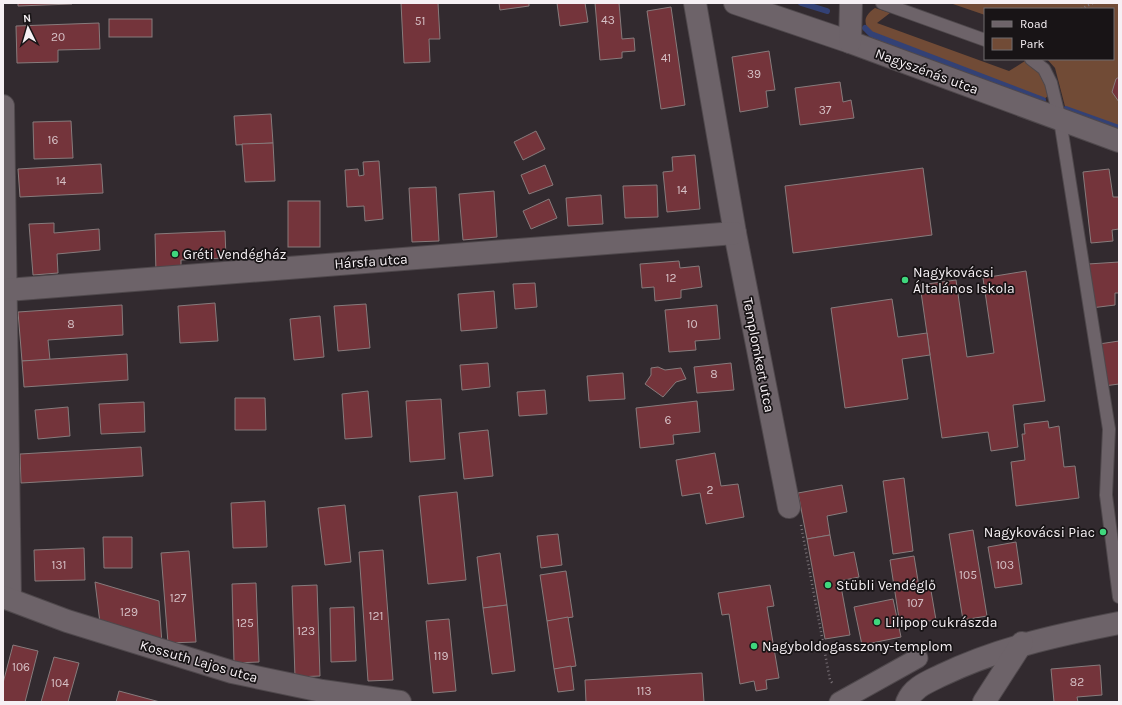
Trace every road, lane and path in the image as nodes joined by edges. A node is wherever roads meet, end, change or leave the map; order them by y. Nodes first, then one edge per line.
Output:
1 (695, 3) edge
2 (735, 3) edge
3 (851, 3) edge
4 (882, 3) edge
5 (1093, 3) edge
6 (1083, 8) edge
7 (984, 40) edge
8 (850, 42) junction
9 (1032, 60) edge
10 (3, 106) edge
11 (1060, 120) junction
12 (1119, 141) edge
13 (735, 233) junction
14 (7, 290) junction
15 (789, 507) joint
16 (1119, 597) edge
17 (7, 598) edge
18 (1119, 623) edge
19 (1022, 644) junction
20 (918, 658) dead end
21 (905, 699) edge
22 (840, 701) edge
23 (400, 702) edge
24 (984, 702) edge

1 - 13 street, Templomkert utca
2 - 8 street, Nagyszénás utca
3 - 8 street
4 - 7 lane
5 - 6 path
8 - 11 street, Nagyszénás utca
9 - 11 lane
10 - 14 street
11 - 12 street, Nagyszénás utca
11 - 16 lane
13 - 14 street, Hársfa utca
13 - 15 street, Templomkert utca
14 - 17 street
15 - 22 path
17 - 23 street, Kossuth Lajos utca
18 - 19 street
19 - 21 street
19 - 24 street
20 - 22 street

